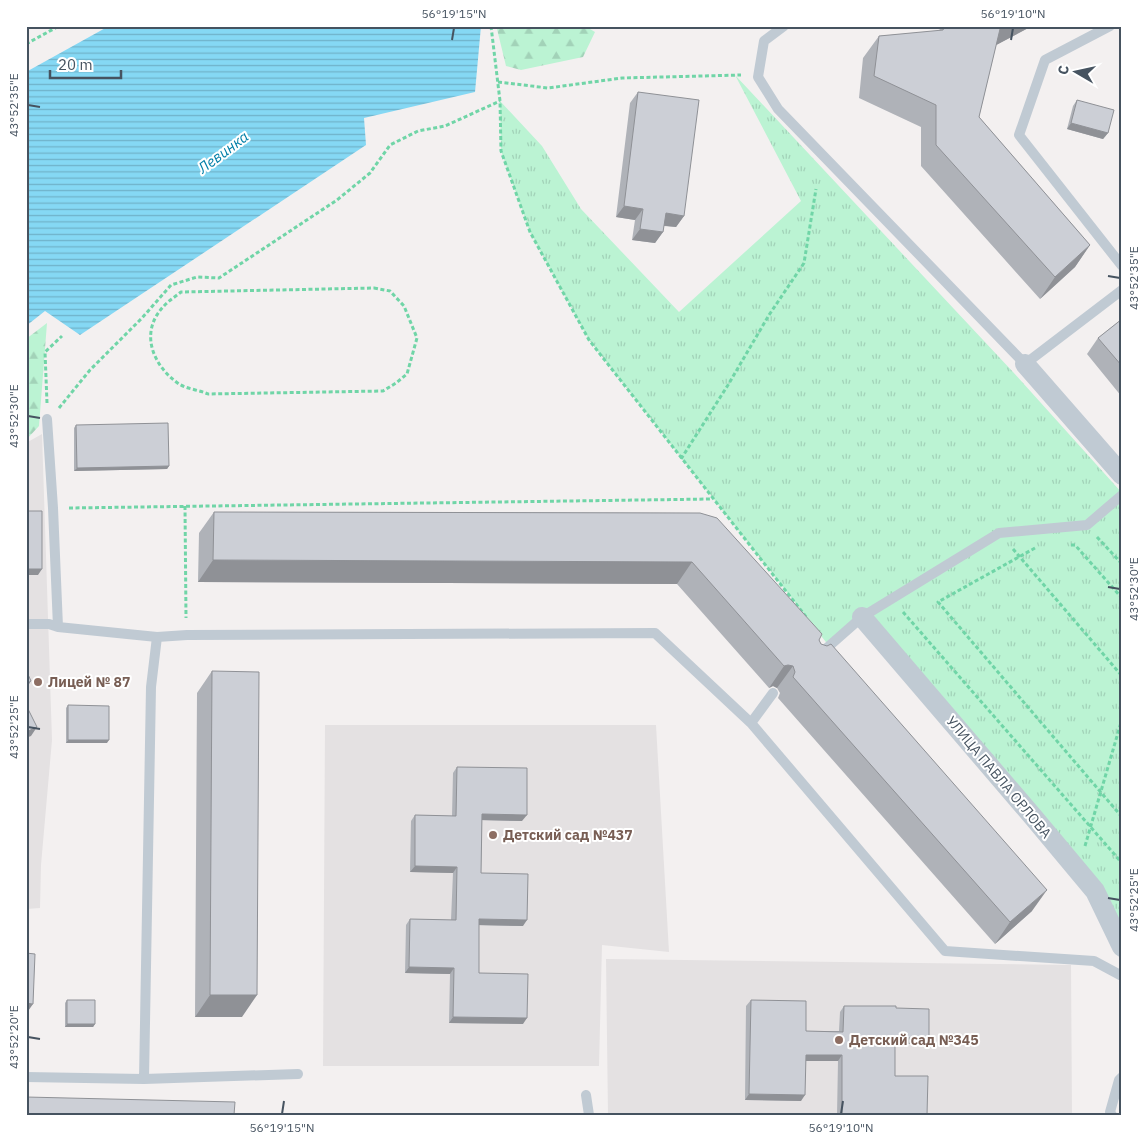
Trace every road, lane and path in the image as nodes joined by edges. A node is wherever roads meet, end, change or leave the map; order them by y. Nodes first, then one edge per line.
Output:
1 (59, 26) edge
2 (491, 26) edge
3 (784, 26) edge
4 (1110, 26) edge
5 (26, 44) edge
6 (758, 77) junction
7 (498, 82) junction
8 (500, 101) junction
9 (816, 189) dead end
10 (1122, 266) edge
11 (1122, 290) edge
12 (62, 336) dead end
13 (417, 338) joint
14 (1025, 364) junction
15 (47, 419) junction
16 (681, 459) junction
17 (1122, 475) edge
18 (1122, 495) edge
19 (713, 499) junction
20 (184, 506) junction
21 (53, 508) junction
22 (1087, 525) junction
23 (999, 533) junction
24 (1065, 546) dead end
25 (1035, 548) dead end
26 (1019, 556) junction
27 (1122, 564) edge
28 (1122, 598) edge
29 (891, 599) junction
30 (862, 617) junction
31 (26, 624) edge
32 (58, 627) junction
33 (187, 635) junction
34 (156, 637) junction
35 (829, 646) junction
36 (811, 661) edge
37 (1122, 676) edge
38 (773, 693) edge
39 (1122, 719) edge
40 (751, 723) junction
41 (1100, 792) junction
42 (1122, 817) edge
43 (1090, 827) junction
44 (1122, 863) edge
45 (1078, 871) junction
46 (1122, 947) edge
47 (1122, 976) edge
48 (298, 1074) dead end
49 (26, 1077) edge
50 (1122, 1077) edge
51 (144, 1079) junction
52 (586, 1095) dead end
53 (589, 1115) edge
54 (1112, 1115) edge

1 - 5 path
2 - 7 path
3 - 6 lane
4 - 10 lane
6 - 7 path
6 - 14 lane
7 - 8 path
8 - 15 path
8 - 16 path
9 - 16 path
11 - 14 lane
12 - 15 path
13 - 13 path
14 - 17 street
15 - 21 lane
16 - 19 path
18 - 22 lane
19 - 20 path
19 - 35 path
20 - 21 path
20 - 33 path
21 - 32 lane
22 - 23 lane
22 - 27 path
23 - 26 path
23 - 29 lane
24 - 28 path
25 - 26 path
26 - 37 path
26 - 41 path
29 - 30 lane
29 - 43 path
30 - 35 lane
30 - 45 street, УЛИЦА ПАВЛА ОРЛОВА
31 - 32 lane
32 - 34 lane
33 - 34 lane
33 - 40 lane
34 - 51 lane
35 - 36 lane
38 - 40 lane
39 - 41 path
40 - 47 lane
41 - 42 path
41 - 43 path
43 - 44 path
43 - 45 path
45 - 46 street, УЛИЦА ПАВЛА ОРЛОВА
48 - 51 lane
49 - 51 lane
50 - 54 lane
52 - 53 lane

